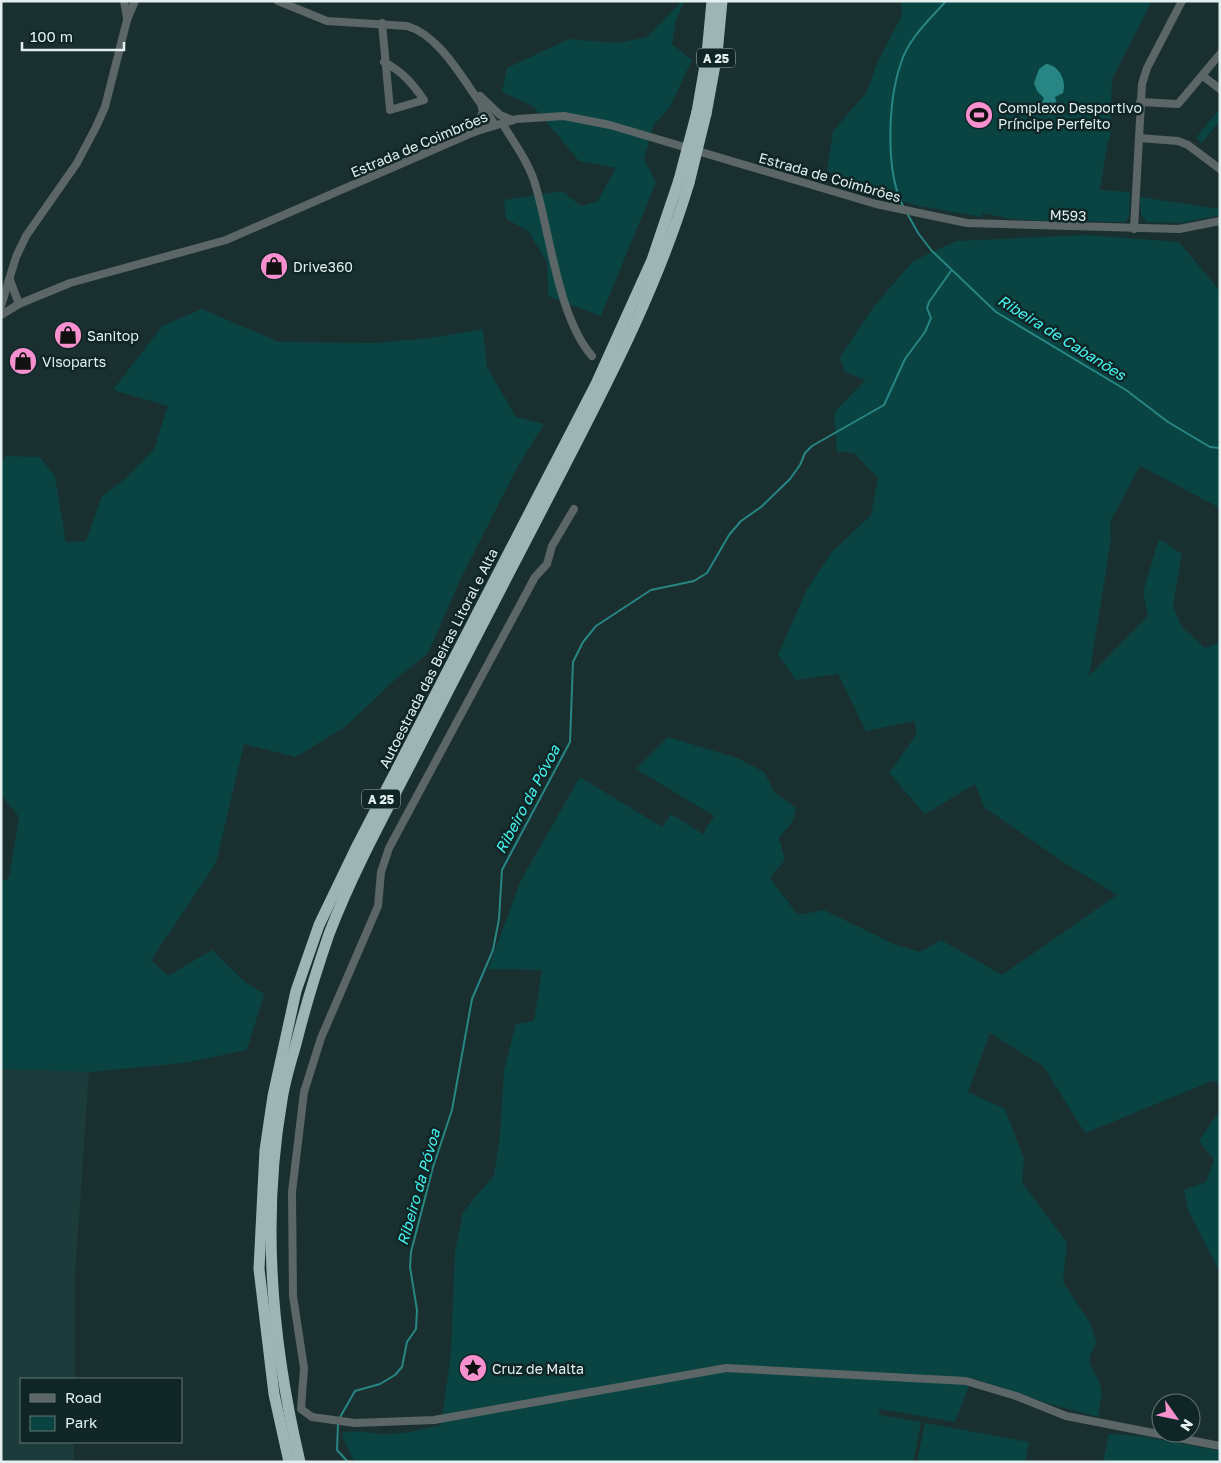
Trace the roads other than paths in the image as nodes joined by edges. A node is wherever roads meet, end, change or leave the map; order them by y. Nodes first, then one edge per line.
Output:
1 (124, 1) edge
2 (135, 1) edge
3 (278, 1) edge
4 (712, 1) edge
5 (722, 1) edge
6 (1182, 1) edge
7 (127, 20) junction
8 (382, 23) junction
9 (1220, 54) edge
10 (384, 62) junction
11 (1203, 76) junction
12 (461, 77) junction
13 (1220, 89) edge
14 (1140, 102) junction
15 (481, 104) junction
16 (702, 113) junction
17 (512, 120) junction
18 (499, 124) junction
19 (474, 132) junction
20 (1139, 138) junction
21 (1220, 169) edge
22 (684, 182) junction
23 (916, 214) joint
24 (1220, 221) edge
25 (1134, 229) junction
26 (1, 274) edge
27 (10, 278) junction
28 (19, 304) junction
29 (1, 306) edge
30 (1, 315) edge
31 (592, 356) dead end
32 (574, 509) dead end
33 (1220, 1446) edge
34 (289, 1462) edge
35 (300, 1462) edge

1 - 7 street
2 - 7 street
3 - 8 street
4 - 16 highway, Autoestrada das Beiras Litoral e Alta / A 25
5 - 16 highway, Autoestrada das Beiras Litoral e Alta / A 25
6 - 14 street
7 - 27 street
8 - 10 street
8 - 12 street
9 - 11 street
10 - 10 street
11 - 13 street
11 - 14 street
12 - 15 street
12 - 17 street
14 - 20 street
15 - 18 street
15 - 19 street
16 - 22 highway, Autoestrada das Beiras Litoral e Alta / A 25, bridge
17 - 18 street, Estrada de Coimbrões
17 - 23 street, Estrada de Coimbrões
18 - 19 street, Estrada de Coimbrões
18 - 31 street
19 - 28 street, Estrada de Coimbrões
20 - 21 street
20 - 25 street
22 - 34 highway, Autoestrada das Beiras Litoral e Alta / A 25
22 - 35 highway, Autoestrada das Beiras Litoral e Alta / A 25
23 - 25 street, M593
24 - 25 street, M593
26 - 27 street
27 - 28 street
27 - 29 street
28 - 30 street, Estrada de Coimbrões
32 - 33 street

